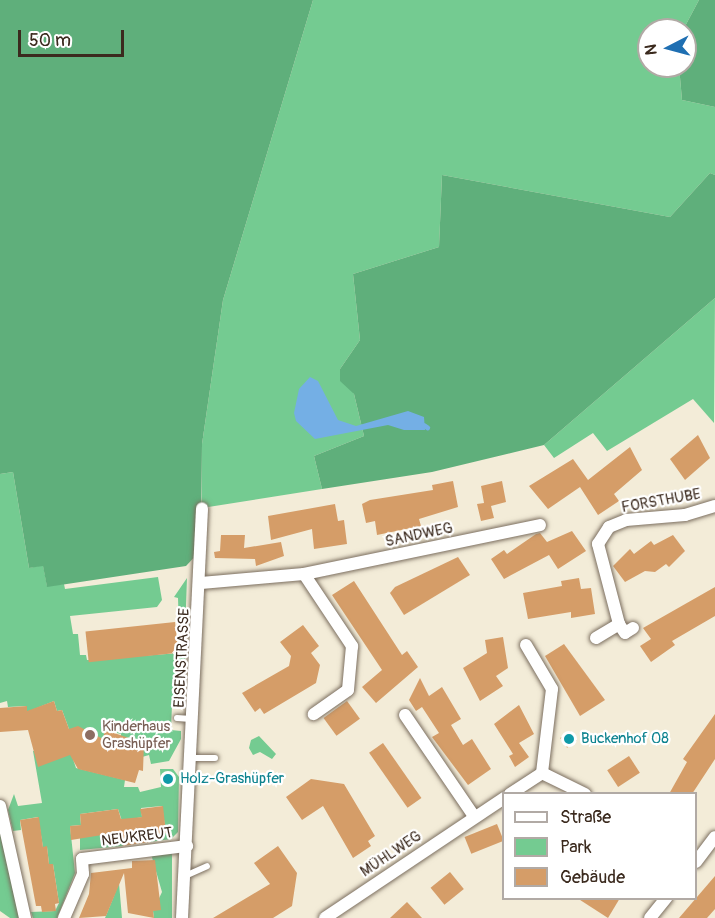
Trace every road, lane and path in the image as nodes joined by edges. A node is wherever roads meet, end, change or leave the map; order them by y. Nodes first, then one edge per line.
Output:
1 (715, 506) edge
2 (202, 508) dead end
3 (540, 525) dead end
4 (304, 574) junction
5 (201, 583) junction
6 (619, 624) junction
7 (633, 628) dead end
8 (596, 638) dead end
9 (526, 645) dead end
10 (314, 714) dead end
11 (405, 715) dead end
12 (177, 718) dead end
13 (193, 719) junction
14 (191, 758) junction
15 (215, 758) dead end
16 (542, 773) junction
17 (513, 792) edge
18 (581, 792) edge
19 (502, 799) edge
20 (0, 806) edge
21 (474, 816) junction
22 (715, 837) edge
23 (187, 846) junction
24 (698, 856) edge
25 (715, 859) edge
26 (207, 866) dead end
27 (185, 876) junction
28 (664, 900) edge
29 (25, 918) edge
30 (64, 918) edge
31 (182, 918) edge
32 (325, 918) edge
33 (650, 918) edge

1 - 6 street, FORSTHUBE
2 - 5 street, EISENSTRASSE
3 - 4 street, SANDWEG
4 - 5 street, SANDWEG
4 - 10 street
5 - 13 street, EISENSTRASSE
6 - 7 street
6 - 8 street
9 - 16 street
11 - 21 street
12 - 13 lane
13 - 14 street, EISENSTRASSE
14 - 15 lane
14 - 23 street, EISENSTRASSE
16 - 17 street
16 - 18 street
19 - 21 street, MÜHLWEG
20 - 29 street
21 - 32 street, MÜHLWEG
22 - 24 street
23 - 27 street, EISENSTRASSE
23 - 30 street, NEUKREUT
24 - 25 street
26 - 27 lane
27 - 31 street, EISENSTRASSE
28 - 33 street

